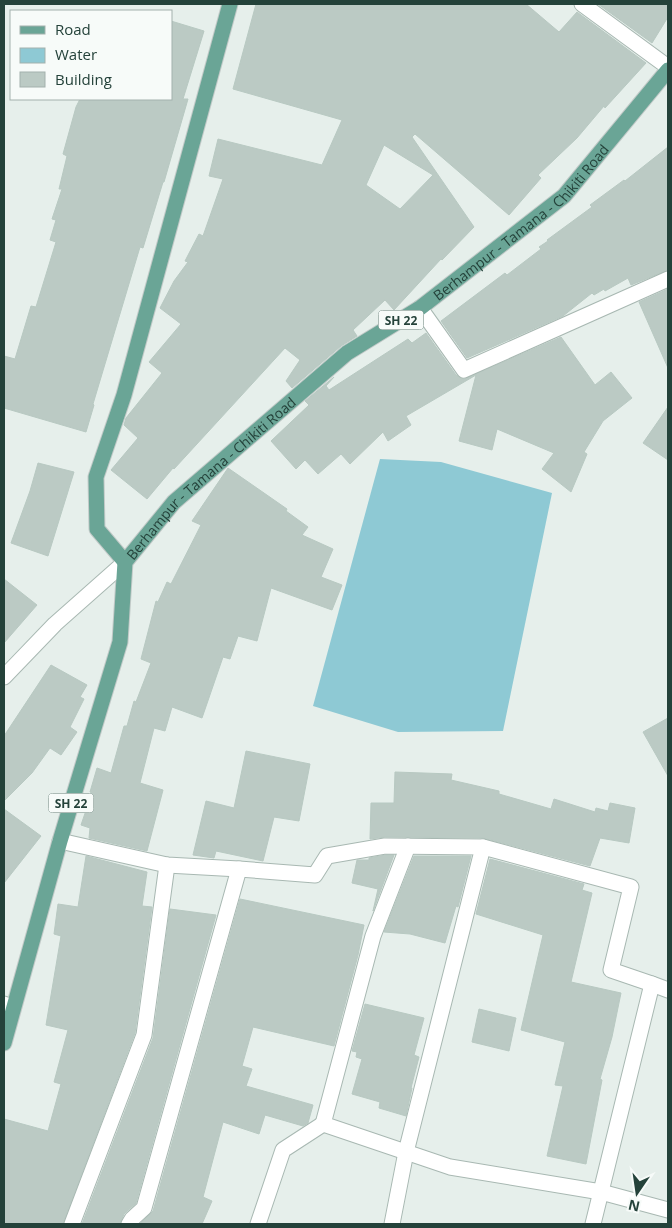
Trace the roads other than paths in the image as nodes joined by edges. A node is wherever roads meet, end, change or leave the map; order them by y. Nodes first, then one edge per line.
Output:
1 (230, 4) edge
2 (582, 4) edge
3 (668, 68) edge
4 (668, 279) edge
5 (420, 308) junction
6 (125, 562) junction
7 (4, 677) edge
8 (60, 841) junction
9 (408, 846) junction
10 (483, 848) junction
11 (168, 865) junction
12 (239, 869) junction
13 (652, 984) junction
14 (668, 990) edge
15 (8, 1006) edge
16 (4, 1043) edge
17 (323, 1124) junction
18 (406, 1152) junction
19 (601, 1192) junction
20 (668, 1210) edge
21 (72, 1224) edge
22 (129, 1224) edge
23 (258, 1224) edge
24 (392, 1224) edge
25 (593, 1224) edge

1 - 6 main road
2 - 3 street
3 - 5 main road, Berhampur - Tamana - Chikiti Road / SH 22
4 - 5 street
5 - 6 main road, Berhampur - Tamana - Chikiti Road / SH 22
6 - 7 street
6 - 8 main road, Berhampur - Tamana - Chikiti Road / SH 22
8 - 11 street
8 - 15 main road, Berhampur - Tamana - Chikiti Road / SH 22
9 - 10 street
9 - 12 street
9 - 17 street
10 - 13 street
10 - 18 street
11 - 12 street
11 - 21 street
12 - 22 street
13 - 14 street
13 - 19 street
15 - 16 main road, Berhampur - Tamana - Chikiti Road / SH 22
17 - 18 street
17 - 23 street
18 - 19 street
18 - 24 street
19 - 20 street
19 - 25 street

